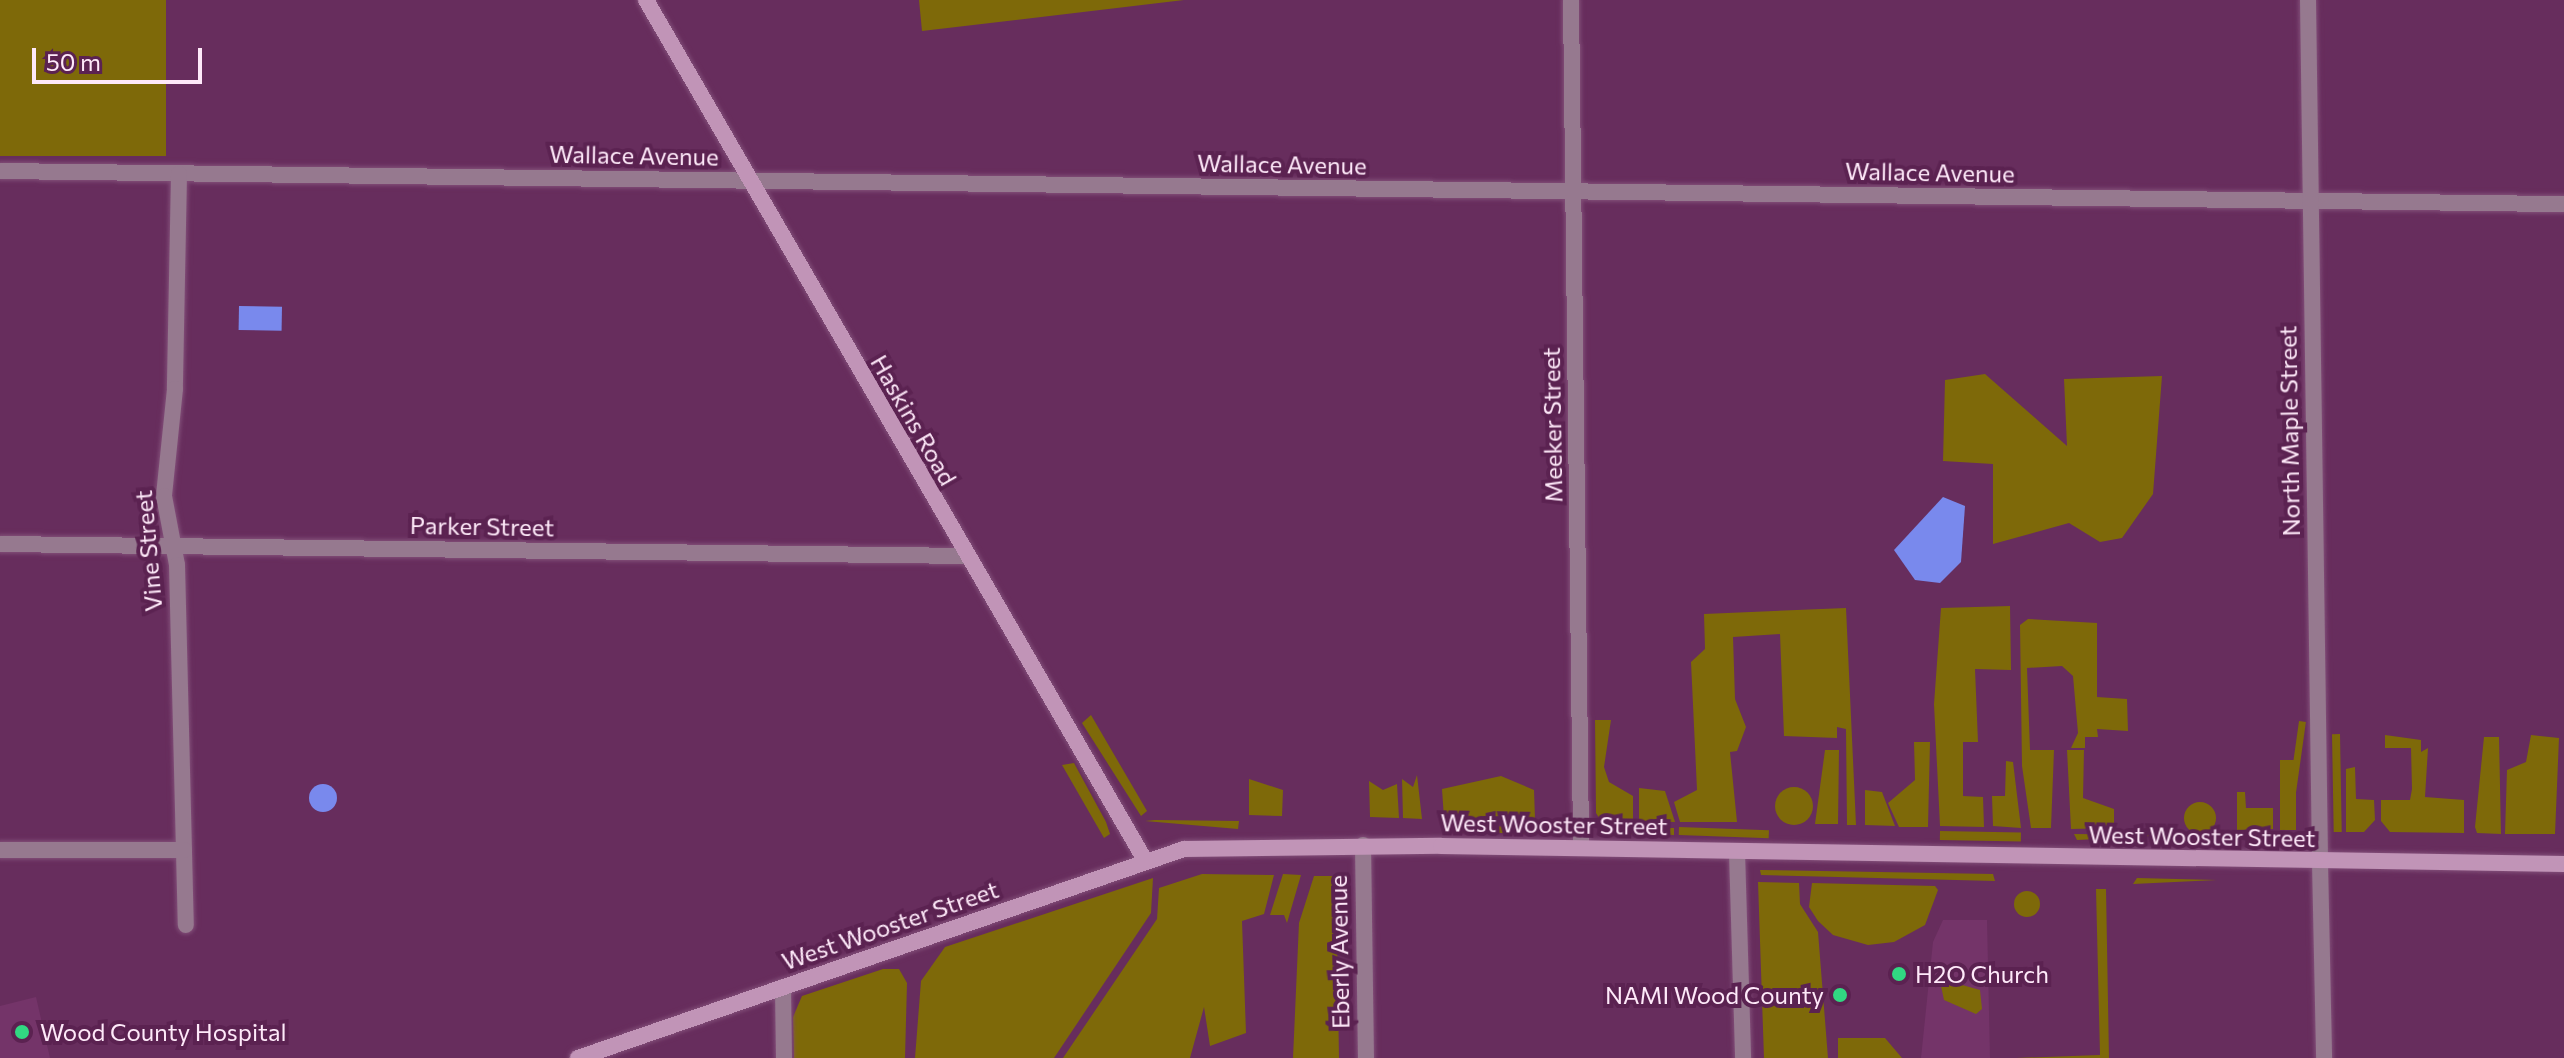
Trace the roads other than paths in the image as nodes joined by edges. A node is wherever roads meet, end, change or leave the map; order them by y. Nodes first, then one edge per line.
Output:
1 (646, 0) edge
2 (1571, 0) edge
3 (2308, 0) edge
4 (0, 171) edge
5 (179, 174) junction
6 (751, 181) junction
7 (1572, 192) junction
8 (2310, 200) junction
9 (2564, 204) edge
10 (0, 544) edge
11 (169, 546) junction
12 (964, 556) junction
13 (1363, 845) junction
14 (1581, 848) junction
15 (0, 850) edge
16 (184, 850) junction
17 (1737, 852) junction
18 (1145, 860) junction
19 (2320, 862) junction
20 (2564, 864) edge
21 (186, 925) dead end
22 (783, 987) junction
23 (578, 1058) edge
24 (784, 1058) edge
25 (1366, 1058) edge
26 (1743, 1058) edge
27 (2324, 1058) edge

1 - 6 main road, Haskins Road
2 - 7 street, Meeker Street
3 - 8 street, North Maple Street
4 - 5 street, Wallace Avenue
5 - 6 street, Wallace Avenue
5 - 11 street, Vine Street
6 - 7 street, Wallace Avenue
6 - 12 main road, Haskins Road
7 - 8 street, Wallace Avenue
7 - 14 street, Meeker Street
8 - 9 street, Wallace Avenue
8 - 19 street, North Maple Street
10 - 11 street, Parker Street
11 - 12 street, Parker Street
11 - 16 street, Vine Street
12 - 18 main road, Haskins Road
13 - 14 main road, West Wooster Street
13 - 18 main road, West Wooster Street
13 - 25 street, Eberly Avenue
14 - 17 main road, West Wooster Street
15 - 16 street
16 - 21 street, Vine Street
17 - 19 main road, West Wooster Street
17 - 26 street
18 - 22 main road, West Wooster Street
19 - 20 main road, West Wooster Street
19 - 27 street, North Maple Street
22 - 23 main road, West Wooster Street
22 - 24 street

